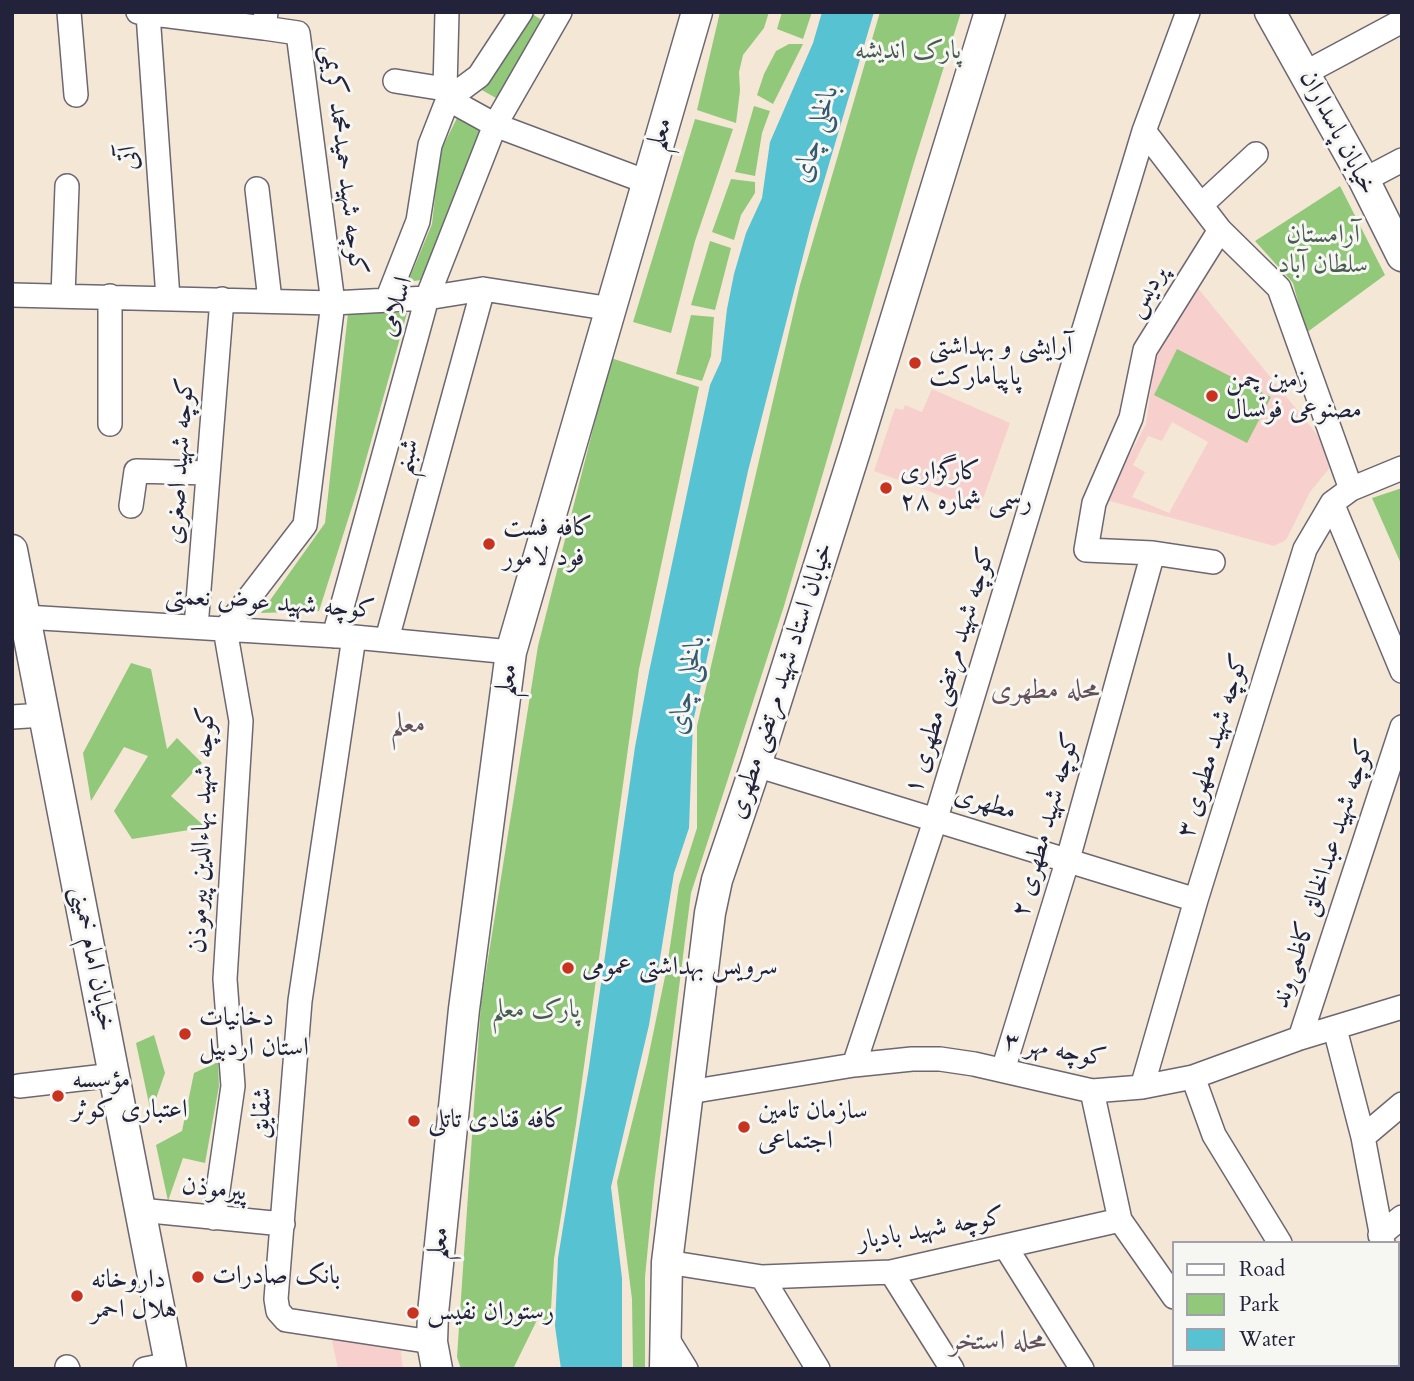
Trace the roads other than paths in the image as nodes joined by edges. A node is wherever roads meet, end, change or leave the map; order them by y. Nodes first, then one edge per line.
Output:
1 (69, 12) edge
2 (447, 12) edge
3 (521, 12) edge
4 (560, 12) edge
5 (697, 12) edge
6 (990, 12) edge
7 (1188, 12) edge
8 (1270, 12) edge
9 (143, 13) edge
10 (265, 20) edge
11 (1402, 21) edge
12 (1305, 73) junction
13 (395, 81) dead end
14 (447, 94) junction
15 (76, 96) dead end
16 (495, 125) junction
17 (1144, 131) junction
18 (1256, 153) dead end
19 (1402, 160) edge
20 (1364, 180) junction
21 (647, 182) junction
22 (67, 186) dead end
23 (257, 189) dead end
24 (1201, 205) junction
25 (1220, 230) junction
26 (1400, 249) edge
27 (483, 289) junction
28 (12, 295) edge
29 (63, 296) junction
30 (110, 296) junction
31 (168, 298) junction
32 (428, 298) junction
33 (222, 299) junction
34 (270, 300) junction
35 (387, 300) junction
36 (333, 303) junction
37 (612, 309) junction
38 (110, 424) dead end
39 (1402, 468) edge
40 (208, 473) junction
41 (1351, 489) junction
42 (1332, 503) junction
43 (131, 506) dead end
44 (12, 550) edge
45 (1153, 553) junction
46 (1213, 562) dead end
47 (25, 617) junction
48 (196, 627) junction
49 (225, 629) junction
50 (344, 637) junction
51 (387, 639) junction
52 (511, 652) junction
53 (1402, 671) edge
54 (44, 715) junction
55 (12, 717) edge
56 (1402, 727) edge
57 (757, 765) junction
58 (936, 818) junction
59 (1068, 859) junction
60 (1196, 900) junction
61 (1402, 1007) edge
62 (1335, 1029) junction
63 (1300, 1038) junction
64 (854, 1066) junction
65 (1003, 1070) junction
66 (114, 1075) junction
67 (1193, 1077) junction
68 (19, 1086) dead end
69 (1142, 1087) junction
70 (1092, 1091) junction
71 (689, 1092) junction
72 (1402, 1104) edge
73 (1363, 1137) junction
74 (140, 1210) junction
75 (1402, 1217) edge
76 (214, 1218) junction
77 (1120, 1220) junction
78 (283, 1224) junction
79 (1381, 1239) edge
80 (1279, 1241) edge
81 (1005, 1246) junction
82 (667, 1262) junction
83 (891, 1272) junction
84 (762, 1277) junction
85 (1172, 1294) edge
86 (665, 1335) junction
87 (435, 1355) edge
88 (162, 1367) edge
89 (665, 1369) edge
90 (686, 1369) edge
91 (818, 1369) edge
92 (952, 1369) edge
93 (1082, 1369) edge

1 - 15 street
2 - 14 street
3 - 14 street
4 - 16 street, اسلامی
5 - 21 main road, معلم
6 - 57 main road, خیابان استاد شهید مرتضی مطهری
7 - 17 street, کوچه شهید مرتضی مطهری ۱
8 - 12 main road, خیابان پاسداران
9 - 10 street
9 - 31 street, آتی
10 - 36 street, کوچه شهید حمیدمحمد کریمی
11 - 12 street
12 - 20 main road, خیابان پاسداران
13 - 14 street
14 - 16 street
14 - 35 street
16 - 21 street
16 - 32 street, اسلامی
17 - 24 street
17 - 58 street, کوچه شهید مرتضی مطهری ۱
18 - 24 street
19 - 20 street
20 - 26 main road, خیابان پاسداران
21 - 37 main road, معلم
22 - 29 street
23 - 34 street
24 - 25 street
25 - 41 street
25 - 45 street, پردیس
27 - 32 street, کوچه شهید حمیدمحمد کریمی
27 - 37 street, کوچه شهید حمیدمحمد کریمی
27 - 51 street, شبنم
28 - 29 street, کوچه شهید حمیدمحمد کریمی
29 - 30 street, کوچه شهید حمیدمحمد کریمی
30 - 31 street, کوچه شهید حمیدمحمد کریمی
30 - 38 street
31 - 33 street, کوچه شهید حمیدمحمد کریمی
32 - 35 street, کوچه شهید حمیدمحمد کریمی
32 - 50 street, اسلامی
33 - 34 street, کوچه شهید حمیدمحمد کریمی
33 - 40 street, کوچه شهید اصغری
34 - 36 street, کوچه شهید حمیدمحمد کریمی
35 - 36 street, کوچه شهید حمیدمحمد کریمی
36 - 49 street
37 - 52 main road, معلم
39 - 41 street, کوچه شهید مطهری ۳
40 - 43 street
40 - 48 street, کوچه شهید اصغری
41 - 42 street, کوچه شهید مطهری ۳
42 - 53 street
42 - 60 street, کوچه شهید مطهری ۳
44 - 47 main road, خیابان امام خمینی
45 - 46 street, پردیس
45 - 59 street, کوچه شهید مطهری ۲
47 - 48 street, کوچه شهید عوض نعمتی
47 - 54 main road, خیابان امام خمینی
48 - 49 street, کوچه شهید عوض نعمتی
49 - 50 street, کوچه شهید عوض نعمتی
49 - 76 street, کوچه شهید بهاءالدین پیرموذن
50 - 51 street, کوچه شهید عوض نعمتی
50 - 78 street, شقایق
51 - 52 street, کوچه شهید عوض نعمتی
52 - 87 main road, معلم
54 - 55 street
54 - 66 main road, خیابان امام خمینی
56 - 63 street, کوچه شهید عبدالخالق کاظمی‌وند
57 - 58 street, مطهری
57 - 71 main road, خیابان استاد شهید مرتضی مطهری
58 - 59 street, مطهری
58 - 64 street, کوچه شهید مرتضی مطهری ۱
59 - 60 street, مطهری
59 - 65 street, کوچه شهید مطهری ۲
60 - 69 street, کوچه شهید مطهری ۳
61 - 62 street, کوچه مهر ۳
62 - 63 street, کوچه مهر ۳
62 - 73 street
63 - 67 street, کوچه مهر ۳
64 - 65 street, کوچه مهر ۳
64 - 71 street, کوچه مهر ۳
65 - 70 street, کوچه مهر ۳
66 - 68 street
66 - 74 main road, خیابان امام خمینی
67 - 69 street, کوچه مهر ۳
67 - 80 street
69 - 70 street, کوچه مهر ۳
70 - 77 street
71 - 82 main road, خیابان استاد شهید مرتضی مطهری
72 - 73 street
73 - 79 street
74 - 76 street, پیرموذن
74 - 88 main road, خیابان امام خمینی
75 - 79 street
76 - 78 street, پیرموذن
77 - 81 street, کوچه شهید بادیار
77 - 85 street
78 - 87 street, شقایق
81 - 83 street, کوچه شهید بادیار
81 - 93 street
82 - 84 street, کوچه شهید بادیار
82 - 86 main road, خیابان استاد شهید مرتضی مطهری
83 - 84 street, کوچه شهید بادیار
83 - 92 street
84 - 91 street
86 - 89 main road, خیابان استاد شهید مرتضی مطهری
86 - 90 street

